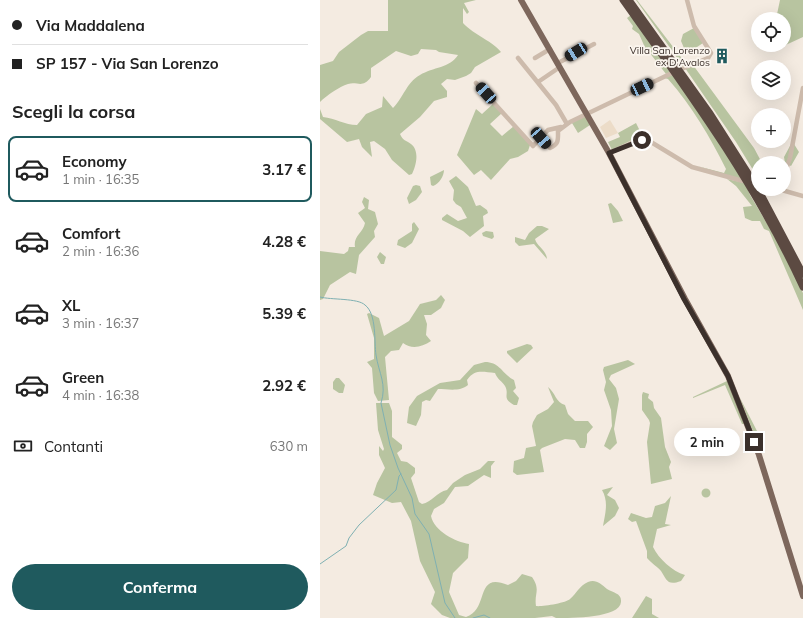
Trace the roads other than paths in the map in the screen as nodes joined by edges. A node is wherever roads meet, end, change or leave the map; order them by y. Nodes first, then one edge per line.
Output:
1 (521, 0) edge
2 (623, 0) edge
3 (629, 0) edge
4 (687, 0) edge
5 (594, 44) dead end
6 (550, 49) junction
7 (518, 58) dead end
8 (535, 58) dead end
9 (559, 65) junction
10 (684, 68) dead end
11 (672, 73) dead end
12 (538, 82) junction
13 (476, 83) dead end
14 (803, 88) edge
15 (586, 113) junction
16 (567, 124) junction
17 (562, 127) junction
18 (541, 138) junction
19 (609, 153) junction
20 (790, 156) edge
21 (751, 178) edge
22 (743, 181) dead end
23 (791, 193) edge
24 (762, 196) edge
25 (803, 196) edge
26 (803, 274) edge
27 (803, 287) edge
28 (803, 596) edge

1 - 6 main road
2 - 27 highway
3 - 21 highway
4 - 10 street
5 - 9 street
6 - 8 street
6 - 9 main road
7 - 12 street
9 - 12 street
9 - 15 main road
11 - 15 street
12 - 16 street
13 - 18 street
14 - 20 street
15 - 16 street
15 - 19 main road
16 - 17 street
17 - 18 street
17 - 18 street
19 - 22 street
19 - 28 main road
23 - 25 street
24 - 26 highway

